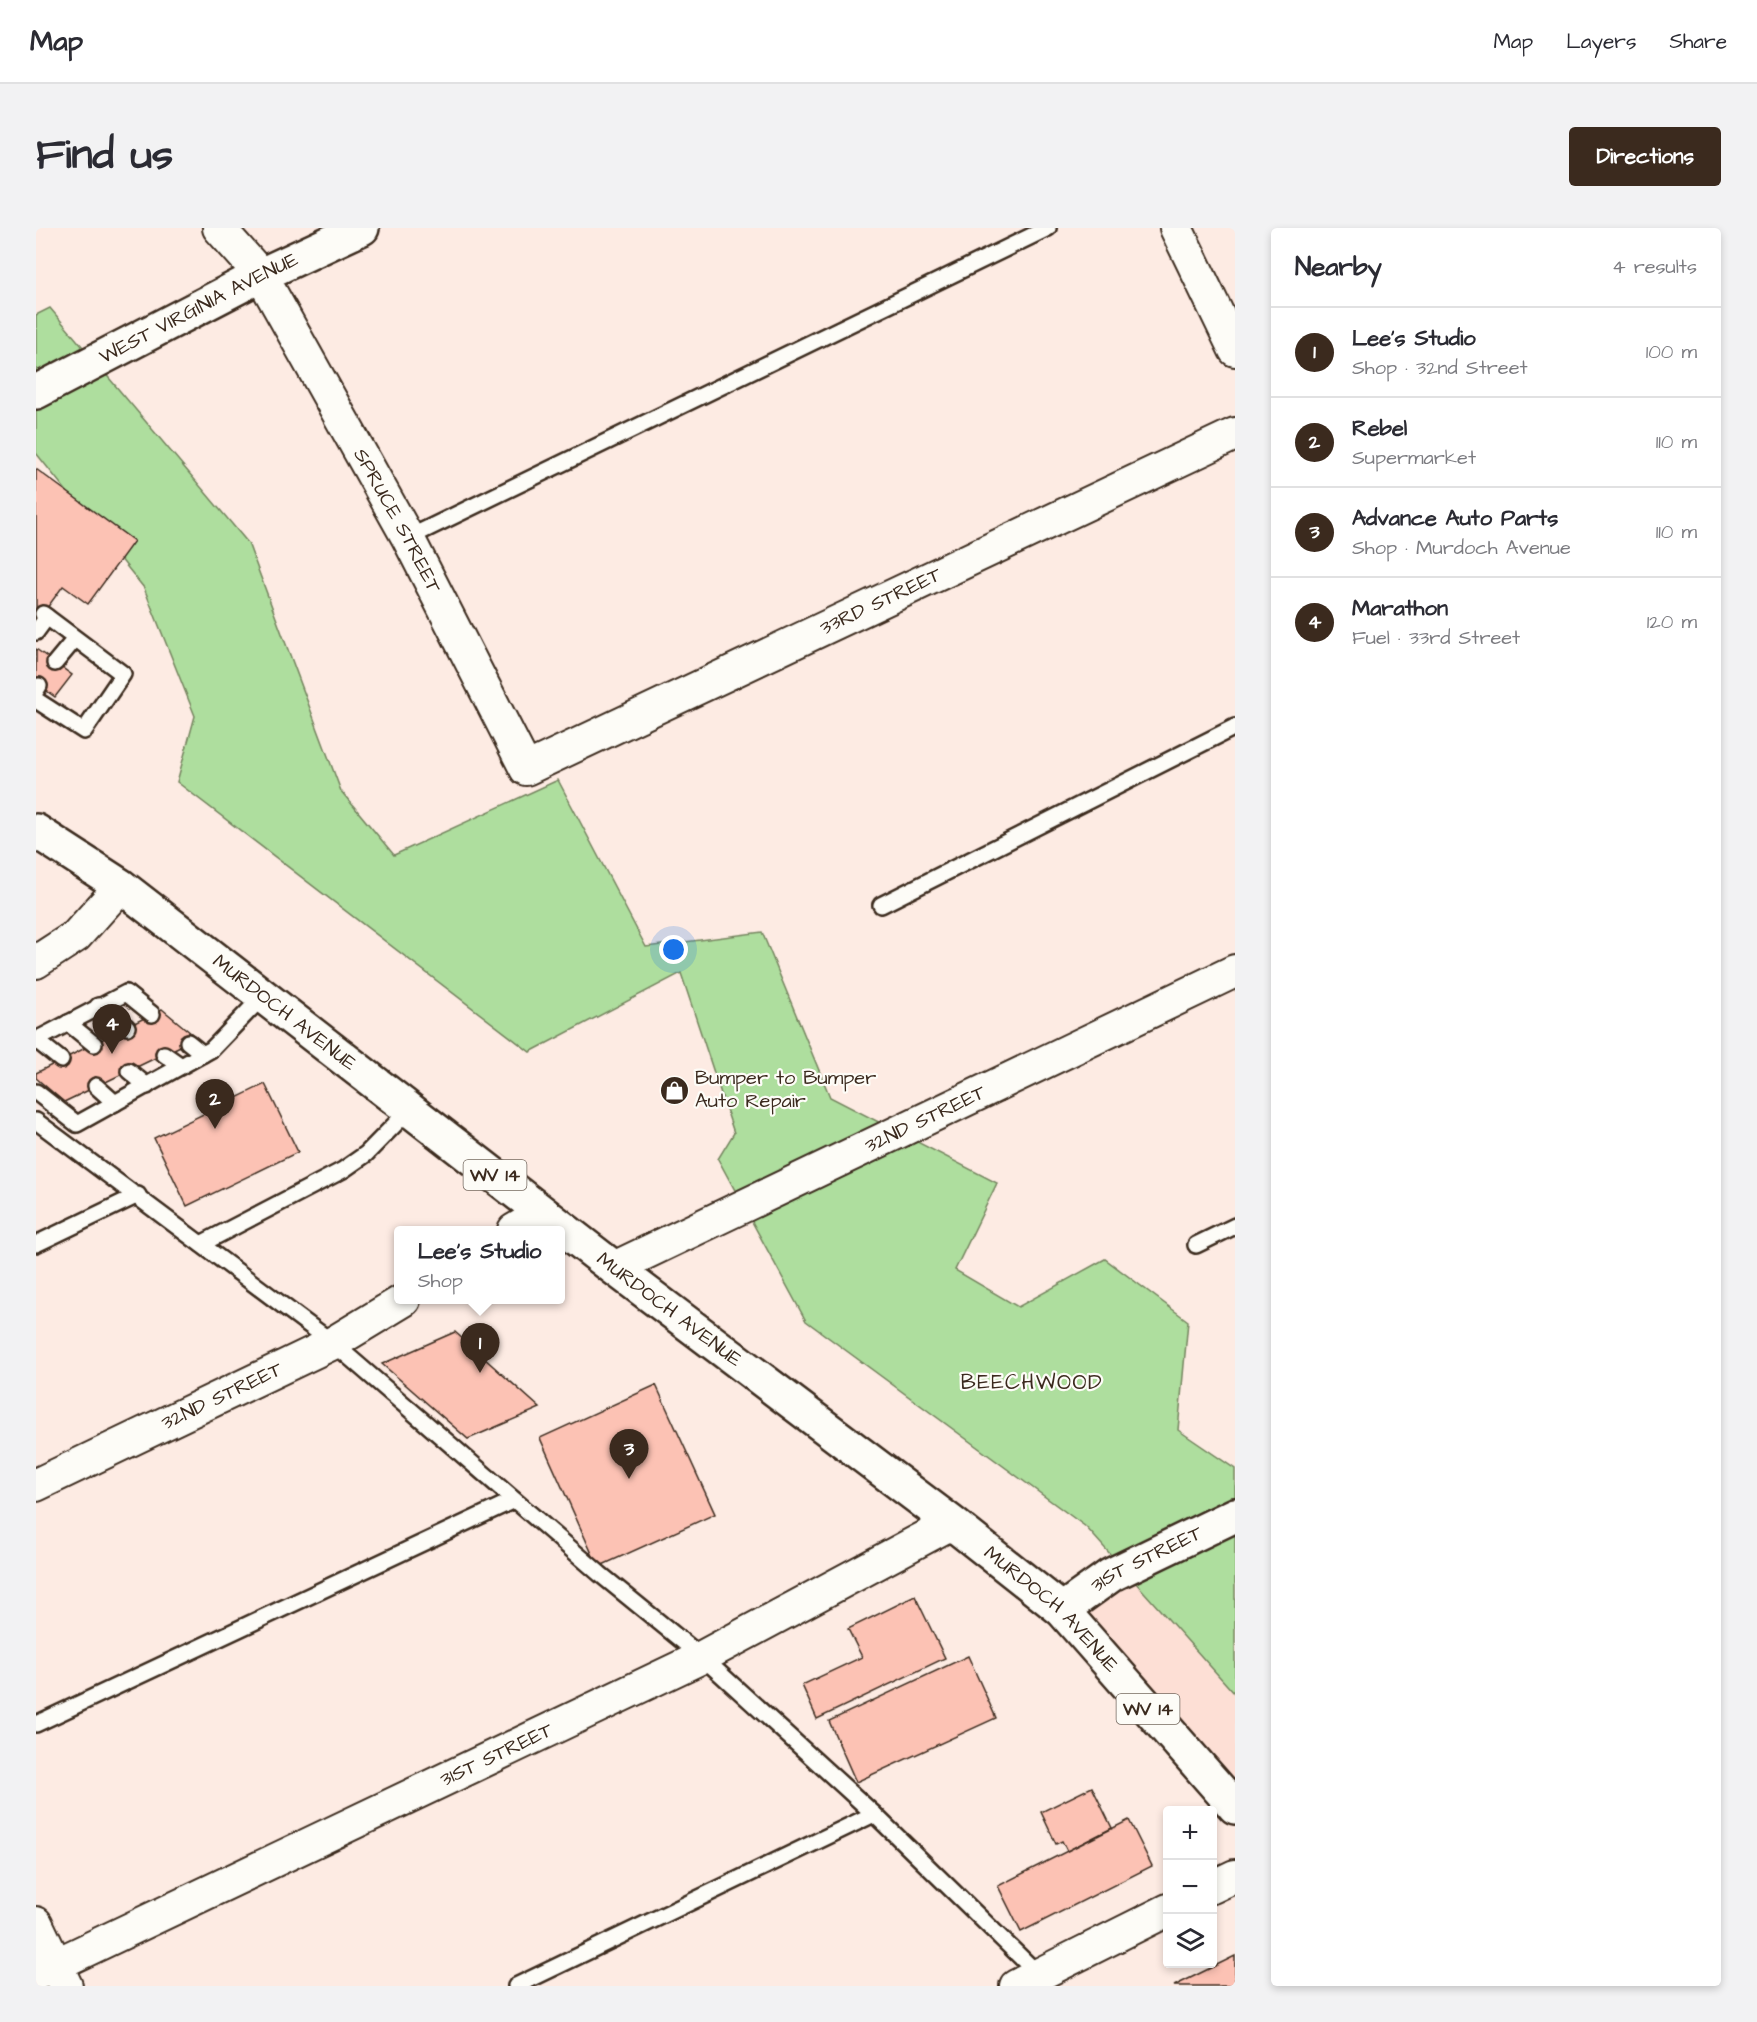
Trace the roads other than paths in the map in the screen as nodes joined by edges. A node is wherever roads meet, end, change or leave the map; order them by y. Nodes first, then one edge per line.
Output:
1 (219, 228) edge
2 (362, 228) edge
3 (1048, 228) edge
4 (1176, 228) edge
5 (261, 275) junction
6 (1235, 350) edge
7 (36, 392) edge
8 (1235, 434) edge
9 (408, 538) junction
10 (36, 632) edge
11 (75, 639) junction
12 (55, 663) dead end
13 (37, 692) edge
14 (1235, 727) edge
15 (526, 769) joint
16 (36, 831) edge
17 (121, 886) junction
18 (881, 905) dead end
19 (36, 962) edge
20 (1235, 970) edge
21 (263, 996) junction
22 (98, 1006) junction
23 (152, 1014) dead end
24 (68, 1023) junction
25 (127, 1027) dead end
26 (36, 1040) edge
27 (188, 1042) dead end
28 (94, 1044) dead end
29 (164, 1054) dead end
30 (203, 1054) junction
31 (62, 1060) dead end
32 (182, 1066) junction
33 (129, 1071) dead end
34 (96, 1086) dead end
35 (147, 1086) junction
36 (36, 1092) edge
37 (115, 1103) junction
38 (410, 1109) junction
39 (36, 1121) edge
40 (138, 1196) junction
41 (543, 1212) junction
42 (520, 1226) edge
43 (561, 1226) edge
44 (1235, 1226) edge
45 (565, 1229) edge
46 (36, 1244) edge
47 (201, 1244) junction
48 (1196, 1245) dead end
49 (614, 1268) junction
50 (396, 1304) edge
51 (333, 1343) junction
52 (36, 1485) edge
53 (514, 1500) junction
54 (1235, 1515) edge
55 (952, 1523) junction
56 (1062, 1610) junction
57 (702, 1657) junction
58 (36, 1724) edge
59 (1235, 1807) edge
60 (874, 1814) junction
61 (1235, 1876) edge
62 (1217, 1885) edge
63 (1163, 1912) edge
64 (36, 1923) edge
65 (53, 1975) edge
66 (1035, 1982) edge
67 (516, 1986) edge

1 - 5 street, SPRUCE STREET
2 - 5 main road, WEST VIRGINIA AVENUE
3 - 9 lane
4 - 6 street
5 - 7 main road, WEST VIRGINIA AVENUE
5 - 9 street, SPRUCE STREET
8 - 15 street, 33RD STREET
9 - 15 street, SPRUCE STREET
10 - 11 lane
11 - 12 lane
11 - 13 lane
14 - 18 lane
16 - 17 main road, MURDOCH AVENUE / WV 14
17 - 19 street
17 - 21 main road, MURDOCH AVENUE / WV 14
20 - 49 street, 32ND STREET
21 - 30 lane
21 - 38 main road, MURDOCH AVENUE / WV 14
22 - 23 lane
22 - 24 lane
22 - 25 lane
24 - 26 lane
24 - 28 lane
26 - 31 lane
27 - 30 lane
29 - 32 lane
30 - 32 lane
32 - 35 lane
33 - 35 lane
34 - 37 lane
35 - 37 lane
36 - 37 lane
38 - 41 main road, MURDOCH AVENUE / WV 14
38 - 47 lane
39 - 40 lane
40 - 46 lane
40 - 47 lane
41 - 42 street
41 - 43 main road, MURDOCH AVENUE / WV 14
44 - 48 lane
45 - 49 main road, MURDOCH AVENUE / WV 14
47 - 51 lane
49 - 55 main road, MURDOCH AVENUE / WV 14
50 - 51 street, 32ND STREET
51 - 52 street, 32ND STREET
51 - 53 lane
53 - 57 lane
53 - 58 lane
54 - 56 main road, 31ST STREET
55 - 56 main road, MURDOCH AVENUE / WV 14
55 - 57 street, 31ST STREET
56 - 59 main road, MURDOCH AVENUE / WV 14
57 - 60 lane
57 - 65 street, 31ST STREET
60 - 66 lane
60 - 67 lane
61 - 62 street
63 - 66 street
64 - 65 street

